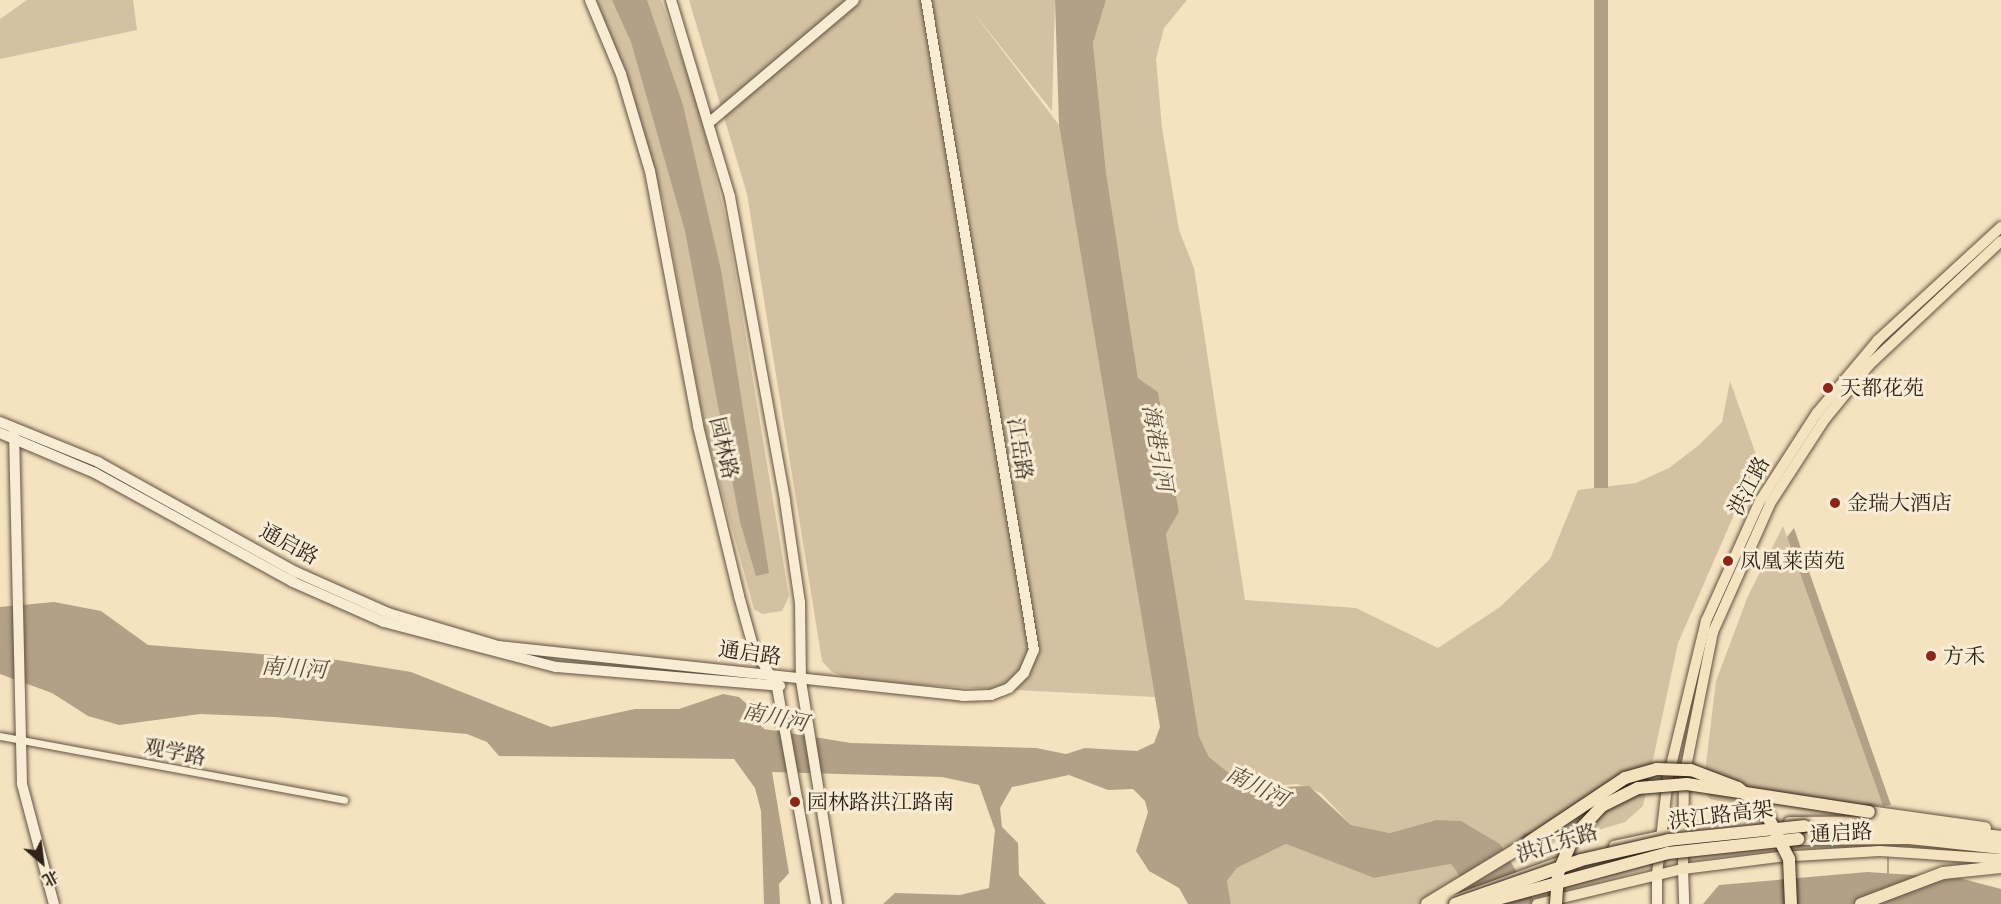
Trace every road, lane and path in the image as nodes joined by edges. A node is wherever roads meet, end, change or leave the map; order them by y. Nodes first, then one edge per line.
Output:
1 (590, 0) edge
2 (671, 0) edge
3 (854, 0) edge
4 (926, 0) edge
5 (711, 121) junction
6 (2000, 234) edge
7 (0, 422) edge
8 (14, 431) junction
9 (0, 433) edge
10 (766, 672) junction
11 (801, 681) junction
12 (777, 687) junction
13 (0, 736) edge
14 (21, 739) junction
15 (344, 800) dead end
16 (1684, 831) junction
17 (2001, 834) edge
18 (1658, 836) junction
19 (2001, 848) edge
20 (1961, 855) junction
21 (2001, 859) edge
22 (2001, 866) edge
23 (1683, 869) junction
24 (1657, 874) junction
25 (54, 904) edge
26 (816, 904) edge
27 (837, 904) edge
28 (1426, 904) edge
29 (1444, 904) edge
30 (1455, 904) edge
31 (1479, 904) edge
32 (1537, 904) edge
33 (1556, 904) edge
34 (1657, 904) edge
35 (1684, 904) edge
36 (1791, 904) edge
37 (1861, 904) edge

1 - 10 street, 园林路
2 - 5 street
3 - 5 street
4 - 11 street, 江岳路
5 - 11 street
6 - 16 main road, 洪江路
6 - 18 main road, 洪江路
7 - 8 street, 通启路
8 - 9 street, 通启路
8 - 10 street, 通启路
8 - 12 street, 通启路
8 - 14 street
10 - 11 street, 通启路
10 - 12 street, 园林路
11 - 12 street, 通启路
11 - 27 street
12 - 26 street, 园林路
13 - 14 street, 观学路
14 - 15 street, 观学路
14 - 25 street
16 - 17 main road, 通启路
16 - 18 main road, 洪江东路
16 - 23 main road, 洪江路
17 - 30 highway, 洪江路高架, bridge
17 - 33 highway, bridge
18 - 24 main road, 洪江路
18 - 29 main road, 洪江东路
19 - 31 highway, 洪江路高架, bridge
20 - 21 main road, 通启路
20 - 22 main road
20 - 23 main road, 通启路
22 - 37 highway
23 - 24 main road
23 - 35 street
24 - 32 main road
24 - 34 street
28 - 36 highway, bridge

